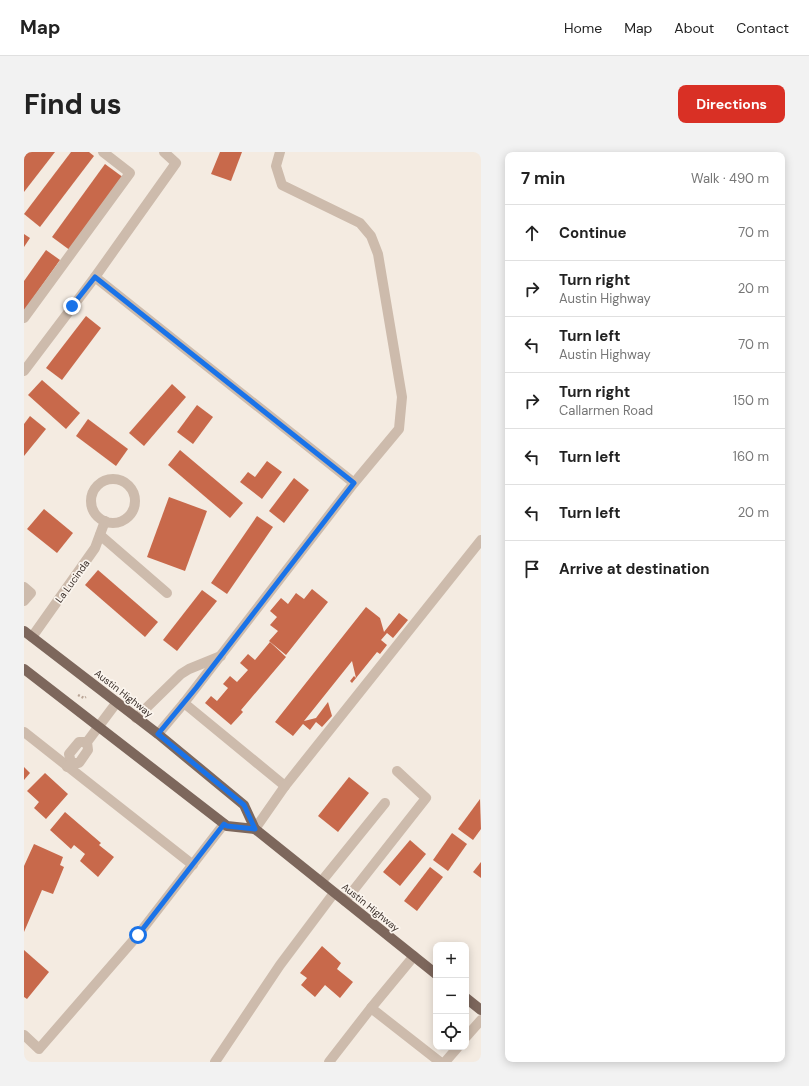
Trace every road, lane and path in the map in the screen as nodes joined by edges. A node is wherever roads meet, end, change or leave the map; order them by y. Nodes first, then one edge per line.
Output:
1 (103, 152) edge
2 (164, 152) edge
3 (280, 152) edge
4 (95, 277) junction
5 (24, 318) edge
6 (24, 371) edge
7 (354, 483) junction
8 (105, 521) junction
9 (100, 536) junction
10 (481, 540) edge
11 (24, 587) edge
12 (168, 593) dead end
13 (24, 601) edge
14 (28, 634) edge
15 (221, 656) junction
16 (24, 669) edge
17 (117, 702) junction
18 (184, 703) junction
19 (136, 718) junction
20 (98, 726) junction
21 (24, 732) edge
22 (158, 734) junction
23 (69, 765) junction
24 (397, 771) dead end
25 (285, 786) junction
26 (385, 803) dead end
27 (224, 824) junction
28 (255, 829) junction
29 (193, 865) junction
30 (321, 882) junction
31 (334, 893) junction
32 (345, 901) junction
33 (414, 956) junction
34 (433, 972) edge
35 (469, 1000) edge
36 (370, 1008) junction
37 (481, 1010) edge
38 (481, 1020) edge
39 (469, 1034) edge
40 (24, 1035) edge
41 (455, 1050) edge
42 (216, 1062) edge
43 (329, 1062) edge
44 (440, 1062) edge
45 (445, 1062) edge

1 - 5 street
2 - 4 street
3 - 7 street
4 - 6 street
4 - 7 street
7 - 15 street
8 - 8 street
8 - 9 street, La Lucinda
9 - 12 street
9 - 14 street, La Lucinda
10 - 25 street
11 - 13 street
14 - 17 main road, Austin Highway
15 - 18 street
15 - 19 street
16 - 20 main road
17 - 19 main road, Austin Highway
17 - 20 street
18 - 22 street
18 - 25 street
19 - 22 main road, Austin Highway
20 - 23 street
20 - 27 main road
21 - 23 street
22 - 28 main road, Austin Highway
23 - 29 street
24 - 32 street
25 - 28 street
26 - 30 street
27 - 28 main road
27 - 29 street
28 - 30 main road, Austin Highway
29 - 40 street
30 - 31 main road, Austin Highway
31 - 32 main road, Austin Highway
31 - 42 street
32 - 33 main road, Austin Highway
33 - 34 main road, Austin Highway
33 - 36 street
35 - 37 main road
36 - 43 street
36 - 44 street
38 - 39 street
41 - 45 street

